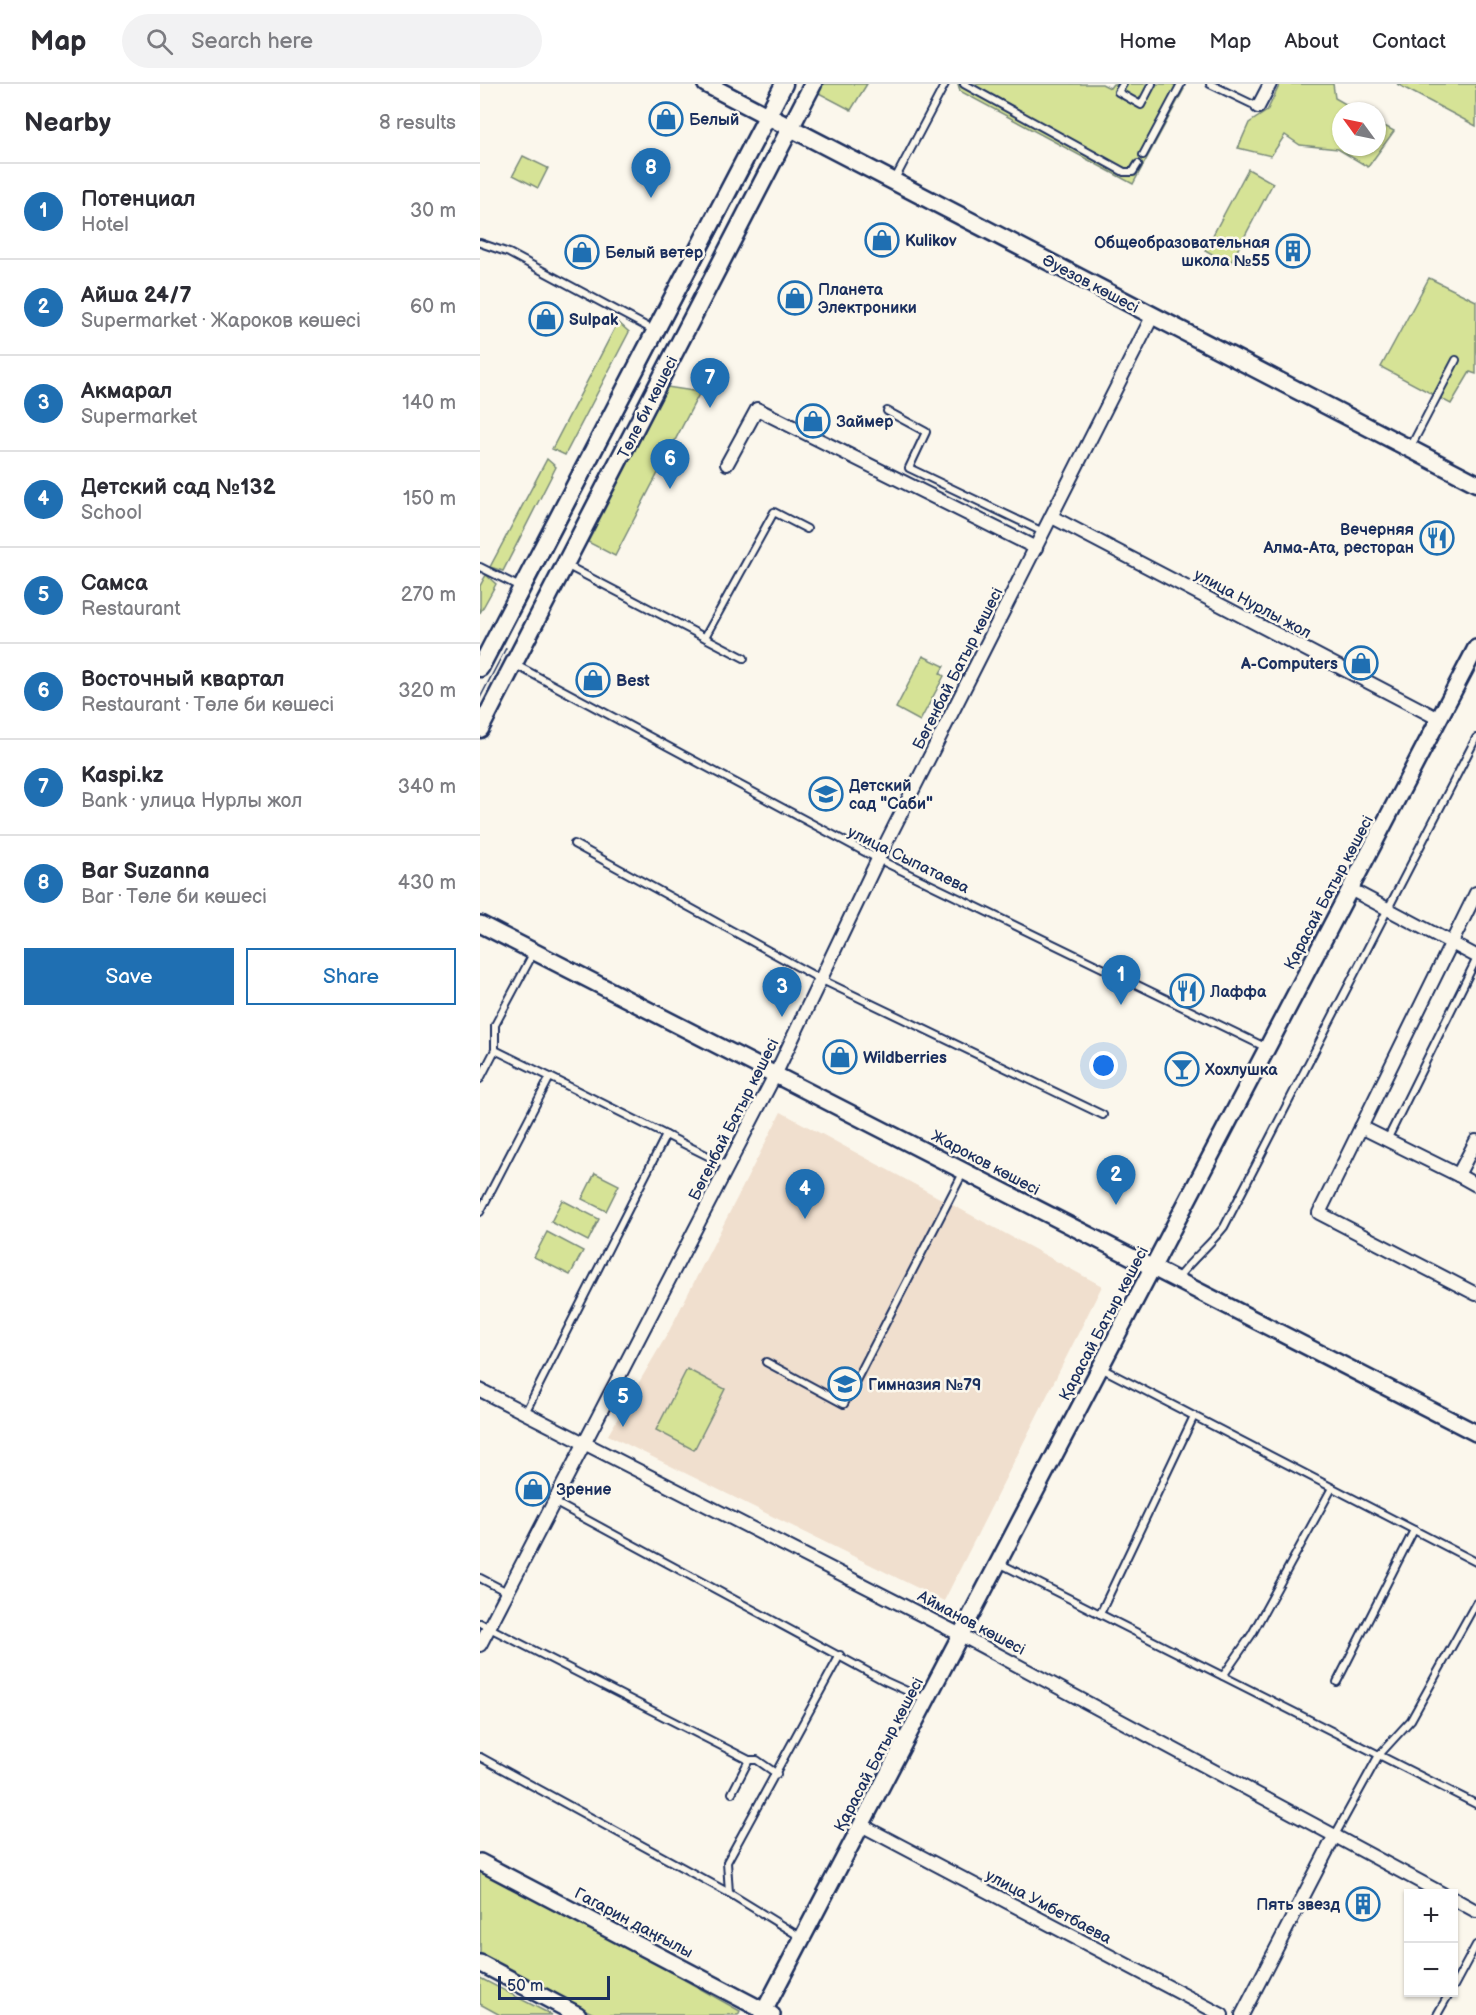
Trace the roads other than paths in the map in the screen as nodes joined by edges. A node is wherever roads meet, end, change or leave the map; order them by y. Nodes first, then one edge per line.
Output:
1 (706, 84) edge
2 (784, 84) edge
3 (813, 84) edge
4 (945, 84) edge
5 (964, 84) edge
6 (1123, 84) edge
7 (1152, 84) edge
8 (1181, 84) edge
9 (1210, 84) edge
10 (1269, 84) edge
11 (1258, 107) joint
12 (768, 115) junction
13 (791, 127) junction
14 (1143, 155) dead end
15 (1138, 164) dead end
16 (895, 179) junction
17 (480, 243) edge
18 (1153, 315) junction
19 (656, 331) junction
20 (1456, 360) dead end
21 (887, 411) dead end
22 (1409, 448) junction
23 (727, 464) dead end
24 (1476, 483) edge
25 (1052, 517) junction
26 (807, 529) dead end
27 (1044, 532) junction
28 (1036, 548) junction
29 (565, 564) junction
30 (480, 567) edge
31 (522, 588) junction
32 (705, 637) junction
33 (1476, 648) edge
34 (744, 658) dead end
35 (514, 664) junction
36 (480, 668) edge
37 (1439, 719) junction
38 (480, 729) edge
39 (1476, 738) edge
40 (574, 844) dead end
41 (878, 859) junction
42 (1350, 889) junction
43 (1476, 893) edge
44 (1388, 909) junction
45 (480, 924) edge
46 (1451, 943) junction
47 (534, 951) junction
48 (1476, 958) edge
49 (820, 980) junction
50 (1267, 1048) junction
51 (495, 1050) junction
52 (776, 1073) junction
53 (550, 1077) junction
54 (480, 1079) edge
55 (1103, 1115) dead end
56 (1361, 1127) junction
57 (666, 1135) junction
58 (1387, 1140) junction
59 (1476, 1141) edge
60 (728, 1166) junction
61 (964, 1171) junction
62 (1458, 1175) junction
63 (1476, 1185) edge
64 (480, 1212) edge
65 (1152, 1269) junction
66 (1176, 1281) junction
67 (1476, 1294) edge
68 (766, 1362) dead end
69 (1100, 1368) junction
70 (480, 1390) edge
71 (525, 1413) junction
72 (1194, 1416) junction
73 (1476, 1433) edge
74 (585, 1442) junction
75 (1332, 1488) junction
76 (554, 1502) junction
77 (1414, 1530) junction
78 (1476, 1562) edge
79 (999, 1563) junction
80 (480, 1578) edge
81 (507, 1592) junction
82 (1476, 1603) edge
83 (1100, 1614) junction
84 (484, 1626) edge
85 (961, 1635) junction
86 (480, 1645) edge
87 (840, 1655) junction
88 (1223, 1676) junction
89 (1336, 1682) dead end
90 (927, 1700) junction
91 (1379, 1755) junction
92 (480, 1757) edge
93 (748, 1760) junction
94 (777, 1774) junction
95 (732, 1793) dead end
96 (1476, 1804) edge
97 (861, 1825) junction
98 (1335, 1835) junction
99 (480, 1862) edge
100 (1436, 1889) edge
101 (729, 1893) junction
102 (1458, 1901) edge
103 (1476, 1911) edge
104 (802, 1938) junction
105 (1476, 1945) edge
106 (480, 1963) edge
107 (1458, 1979) edge
108 (1447, 1997) edge
109 (766, 2014) edge
110 (579, 2015) edge
111 (1222, 2015) edge
112 (1242, 2015) edge
113 (1437, 2015) edge

1 - 12 main road, Әуезов көшесі
2 - 12 main road, Төле би көшесі
3 - 13 main road, Төле би көшесі
4 - 16 lane
5 - 15 lane
6 - 7 lane
8 - 14 lane
9 - 11 lane
10 - 11 street
12 - 13 main road, Әуезов көшесі
12 - 19 main road, Төле би көшесі
13 - 16 main road, Әуезов көшесі
13 - 29 main road, Төле би көшесі
16 - 18 main road, Әуезов көшесі
17 - 19 lane
18 - 22 main road, Әуезов көшесі
18 - 25 street, Бөгенбай Батыр көшесі
19 - 31 main road, Төле би көшесі
20 - 22 lane
21 - 27 lane
22 - 24 main road, Әуезов көшесі
23 - 28 street
25 - 27 street, Бөгенбай Батыр көшесі
25 - 37 street, улица Нурлы жол
26 - 32 lane
27 - 28 street, Бөгенбай Батыр көшесі
28 - 41 street, Бөгенбай Батыр көшесі
29 - 32 lane
29 - 35 main road, Төле би көшесі
30 - 31 lane
31 - 36 main road, Төле би көшесі
32 - 34 lane
33 - 37 street, Қарасай Батыр көшесі
35 - 38 main road, Төле би көшесі
35 - 41 lane, улица Сыпатаева
37 - 42 street, Қарасай Батыр көшесі
39 - 44 lane
40 - 49 lane
41 - 49 street, Бөгенбай Батыр көшесі
41 - 50 lane, улица Сыпатаева
42 - 44 street
42 - 50 street, Қарасай Батыр көшесі
43 - 46 street
44 - 46 street
44 - 66 lane
45 - 47 street, Жароков көшесі
46 - 48 street
46 - 56 street
47 - 51 lane
47 - 52 street, Жароков көшесі
48 - 58 lane
49 - 52 street, Бөгенбай Батыр көшесі
49 - 55 lane
50 - 65 street, Қарасай Батыр көшесі
51 - 53 lane
51 - 54 lane
52 - 60 street, Бөгенбай Батыр көшесі
52 - 61 street, Жароков көшесі
53 - 57 lane
53 - 64 lane
56 - 58 street
56 - 67 street
57 - 60 lane
57 - 71 lane
58 - 62 street
59 - 62 street
60 - 74 street, Бөгенбай Батыр көшесі
61 - 65 street, Жароков көшесі
61 - 68 lane
62 - 63 street
65 - 66 street, Жароков көшесі
65 - 69 street, Қарасай Батыр көшесі
66 - 73 street, Жароков көшесі
69 - 72 lane
69 - 79 street, Қарасай Батыр көшесі
70 - 71 street, Айманов көшесі
71 - 74 street, Айманов көшесі
72 - 75 lane
72 - 83 lane
74 - 76 street, Бөгенбай Батыр көшесі
74 - 85 street, Айманов көшесі
75 - 77 lane
75 - 88 lane
76 - 81 street, Бөгенбай Батыр көшесі
76 - 87 lane
77 - 78 lane
77 - 89 lane
79 - 83 lane
79 - 85 street, Қарасай Батыр көшесі
80 - 81 lane
81 - 84 street, Бөгенбай Батыр көшесі
82 - 91 lane
83 - 88 lane
84 - 86 street, Бөгенбай Батыр көшесі
84 - 93 lane
85 - 90 street, Қарасай Батыр көшесі
85 - 98 street, Айманов көшесі
87 - 90 lane
87 - 94 lane
88 - 91 lane
90 - 97 street, Қарасай Батыр көшесі
91 - 96 lane
91 - 98 lane
92 - 101 lane
93 - 94 lane
93 - 95 lane
94 - 101 lane
97 - 104 street, Қарасай Батыр көшесі
97 - 111 street, улица Умбетбаева
98 - 100 street, Айманов көшесі
98 - 112 street
99 - 109 street, Гагарин даңғылы
101 - 104 lane
102 - 103 street
104 - 109 street, Қарасай Батыр көшесі
105 - 107 lane
106 - 110 street
108 - 113 lane

